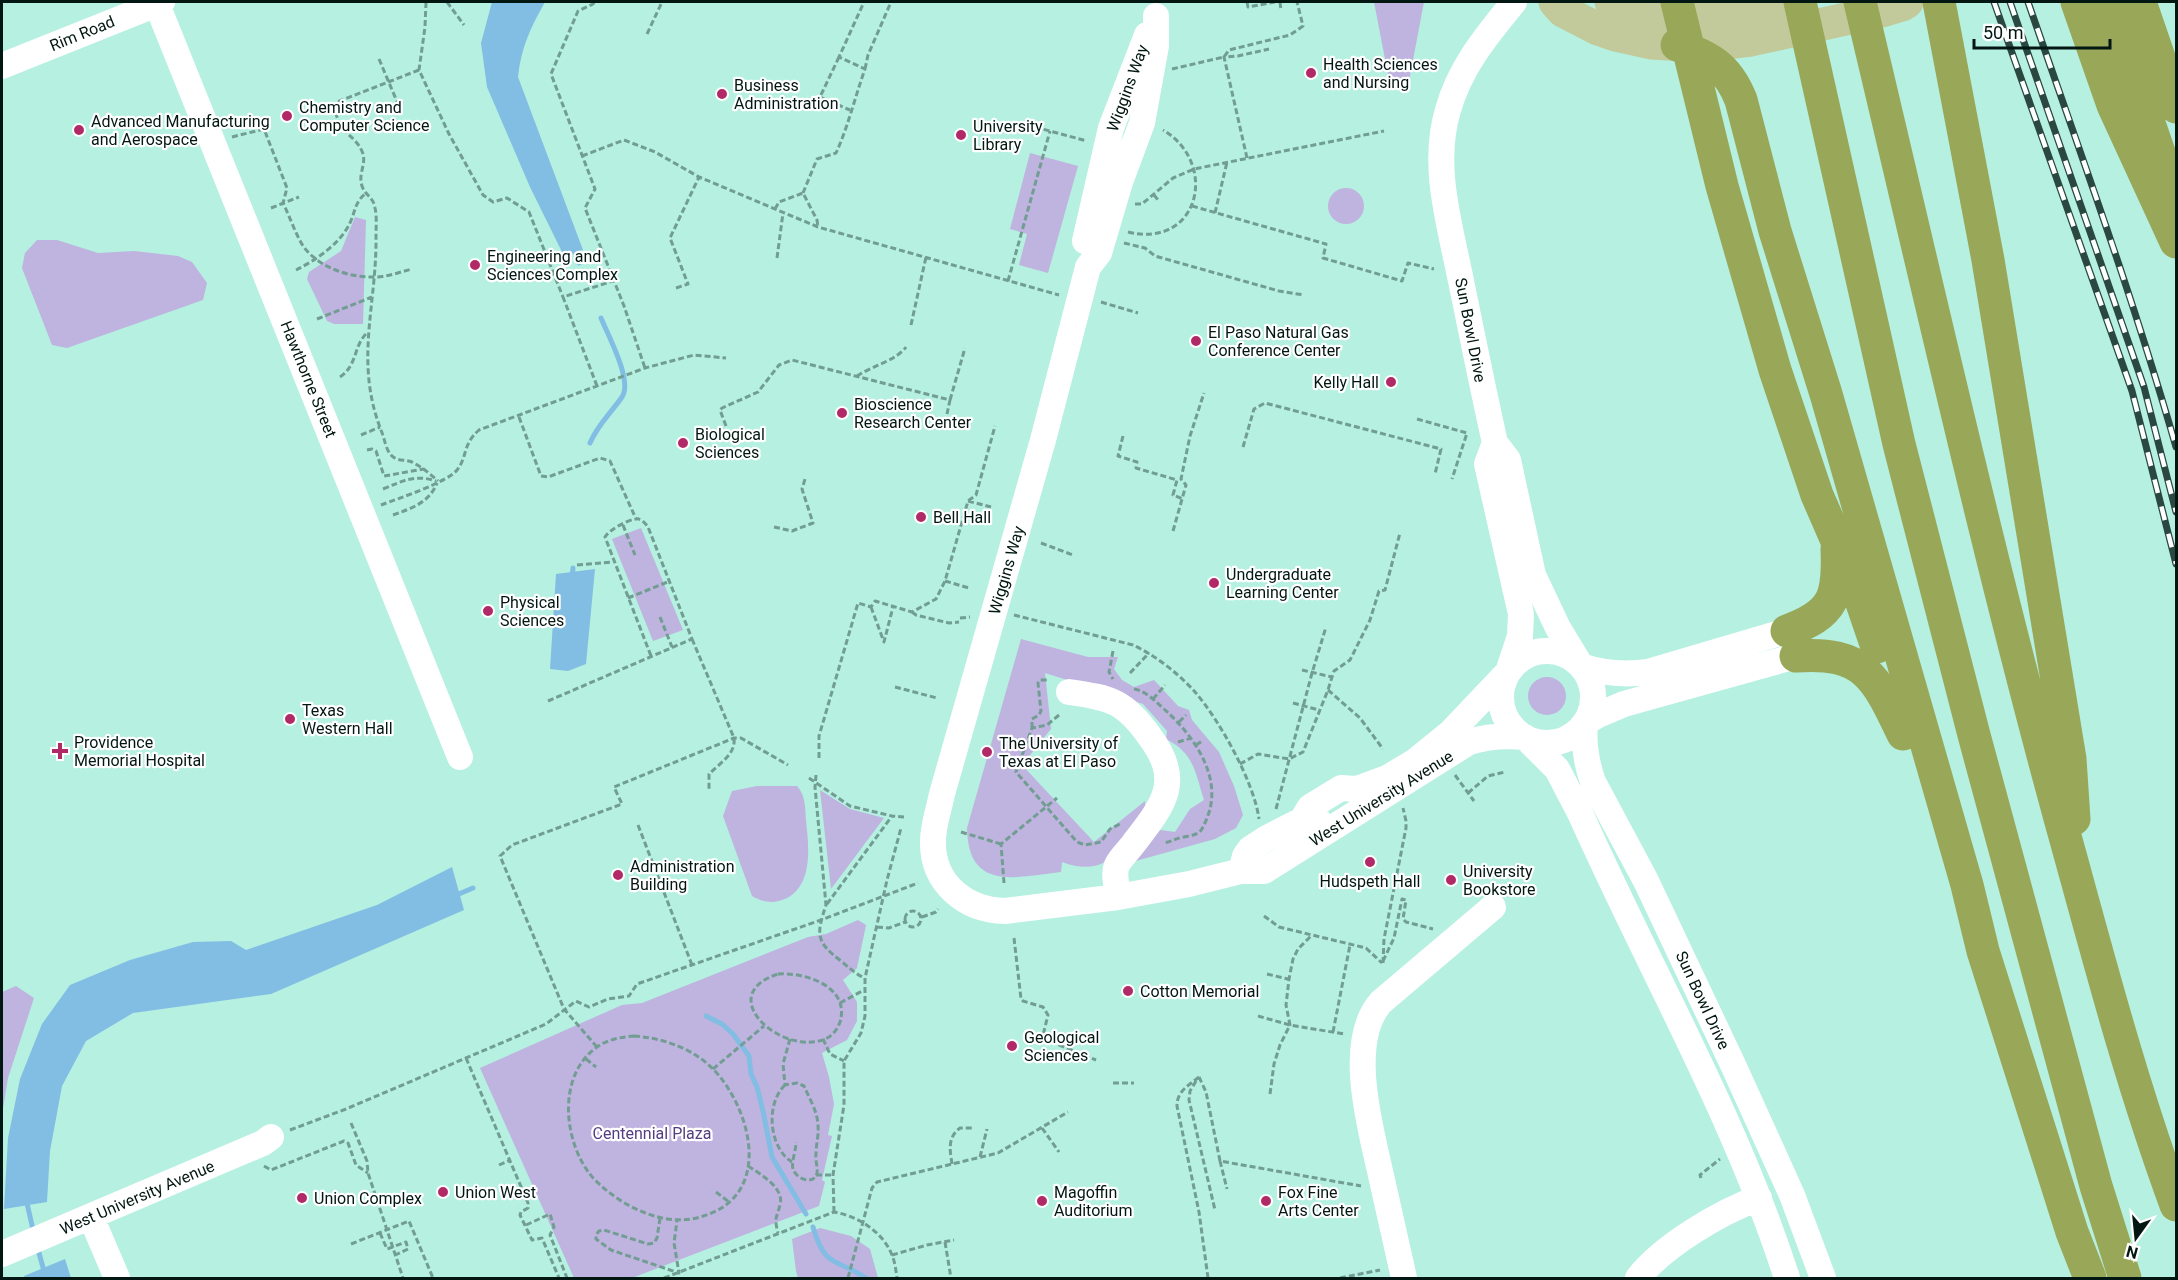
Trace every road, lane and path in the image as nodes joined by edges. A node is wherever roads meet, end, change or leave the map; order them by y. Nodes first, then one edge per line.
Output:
1 (158, 2) edge
2 (426, 2) edge
3 (447, 2) edge
4 (594, 2) edge
5 (663, 2) edge
6 (864, 2) edge
7 (891, 2) edge
8 (1247, 2) edge
9 (1275, 2) edge
10 (1280, 2) edge
11 (1297, 2) edge
12 (1514, 2) edge
13 (1555, 2) edge
14 (1611, 2) edge
15 (1677, 2) edge
16 (1783, 2) edge
17 (1800, 2) edge
18 (1860, 2) edge
19 (1907, 2) edge
20 (1939, 2) edge
21 (2077, 2) edge
22 (2107, 2) edge
23 (2140, 2) edge
24 (2159, 2) edge
25 (1158, 9) edge
26 (1281, 10) dead end
27 (464, 25) dead end
28 (647, 34) dead end
29 (1677, 45) junction
30 (1269, 49) dead end
31 (839, 57) junction
32 (1224, 57) junction
33 (380, 59) dead end
34 (2176, 62) edge
35 (2, 66) edge
36 (865, 69) junction
37 (1172, 69) dead end
38 (419, 70) junction
39 (398, 104) dead end
40 (2176, 107) edge
41 (850, 111) junction
42 (1035, 127) dead end
43 (1156, 127) dead end
44 (1050, 131) junction
45 (1384, 131) dead end
46 (227, 138) dead end
47 (1092, 142) dead end
48 (582, 156) junction
49 (1247, 158) junction
50 (1227, 162) junction
51 (1194, 169) junction
52 (699, 177) junction
53 (803, 193) junction
54 (365, 194) junction
55 (1154, 195) junction
56 (299, 197) dead end
57 (1158, 200) dead end
58 (283, 203) junction
59 (2176, 203) edge
60 (1135, 204) dead end
61 (1192, 206) junction
62 (271, 208) dead end
63 (774, 209) junction
64 (783, 213) junction
65 (1215, 213) junction
66 (818, 227) junction
67 (1123, 230) dead end
68 (1124, 243) dead end
69 (2176, 243) edge
70 (926, 257) junction
71 (777, 258) dead end
72 (316, 260) junction
73 (412, 269) dead end
74 (1434, 269) dead end
75 (296, 270) dead end
76 (375, 277) junction
77 (614, 281) junction
78 (1008, 281) junction
79 (676, 288) dead end
80 (1304, 295) dead end
81 (372, 297) junction
82 (563, 297) junction
83 (1066, 297) dead end
84 (1099, 302) dead end
85 (1138, 313) dead end
86 (317, 319) dead end
87 (910, 325) dead end
88 (368, 332) junction
89 (906, 347) dead end
90 (965, 348) dead end
91 (726, 358) dead end
92 (645, 368) junction
93 (857, 376) junction
94 (340, 377) dead end
95 (597, 386) junction
96 (1204, 393) dead end
97 (950, 400) junction
98 (947, 414) dead end
99 (518, 417) junction
100 (1417, 419) dead end
101 (726, 426) dead end
102 (995, 426) dead end
103 (380, 427) junction
104 (361, 435) dead end
105 (1123, 436) dead end
106 (1495, 443) junction
107 (1243, 447) dead end
108 (367, 450) dead end
109 (424, 469) junction
110 (1435, 474) dead end
111 (805, 479) dead end
112 (1452, 479) dead end
113 (438, 481) junction
114 (383, 489) dead end
115 (1183, 499) junction
116 (968, 501) junction
117 (388, 502) dead end
118 (991, 507) dead end
119 (393, 515) dead end
120 (636, 519) junction
121 (623, 525) junction
122 (774, 527) dead end
123 (1173, 531) dead end
124 (1400, 533) dead end
125 (1837, 541) junction
126 (1041, 543) dead end
127 (635, 555) dead end
128 (1073, 555) dead end
129 (613, 562) junction
130 (577, 565) dead end
131 (670, 581) junction
132 (945, 581) junction
133 (969, 588) dead end
134 (628, 598) junction
135 (893, 606) junction
136 (871, 607) junction
137 (912, 612) junction
138 (1013, 615) dead end
139 (660, 617) dead end
140 (959, 622) dead end
141 (1326, 627) dead end
142 (692, 639) junction
143 (1791, 644) junction
144 (672, 647) junction
145 (1113, 651) dead end
146 (1149, 653) junction
147 (651, 656) junction
148 (1109, 663) dead end
149 (1581, 666) junction
150 (1302, 670) dead end
151 (1508, 672) junction
152 (1130, 673) dead end
153 (1312, 673) junction
154 (1332, 677) junction
155 (1165, 685) dead end
156 (895, 687) dead end
157 (1328, 690) junction
158 (1059, 696) junction
159 (937, 698) dead end
160 (1153, 699) dead end
161 (548, 701) dead end
162 (1293, 703) dead end
163 (1303, 706) junction
164 (1319, 710) junction
165 (1186, 715) dead end
166 (1179, 722) dead end
167 (1585, 723) junction
168 (1032, 728) junction
169 (1903, 734) junction
170 (1525, 737) junction
171 (734, 738) junction
172 (1191, 738) dead end
173 (1180, 741) dead end
174 (1202, 741) dead end
175 (1196, 745) dead end
176 (1383, 749) dead end
177 (460, 758) dead end
178 (819, 758) dead end
179 (1289, 759) junction
180 (1240, 764) junction
181 (788, 765) dead end
182 (1505, 772) dead end
183 (816, 775) dead end
184 (1457, 777) dead end
185 (809, 778) dead end
186 (816, 782) junction
187 (709, 789) dead end
188 (1468, 793) junction
189 (1057, 798) dead end
190 (1474, 801) dead end
191 (1046, 807) junction
192 (1403, 808) dead end
193 (892, 816) junction
194 (904, 817) dead end
195 (1280, 821) junction
196 (1125, 823) dead end
197 (638, 825) dead end
198 (901, 828) dead end
199 (961, 832) dead end
200 (1001, 844) junction
201 (1296, 851) junction
202 (1241, 871) junction
203 (928, 878) junction
204 (1004, 883) dead end
205 (2078, 884) junction
206 (884, 897) junction
207 (1118, 897) junction
208 (826, 904) junction
209 (1494, 907) dead end
210 (938, 909) dead end
211 (1264, 916) dead end
212 (921, 917) junction
213 (821, 920) junction
214 (905, 922) junction
215 (877, 927) junction
216 (1439, 928) dead end
217 (1311, 936) junction
218 (1014, 938) dead end
219 (1350, 945) junction
220 (1983, 951) junction
221 (1383, 963) junction
222 (692, 965) junction
223 (1267, 974) dead end
224 (865, 978) junction
225 (1288, 979) junction
226 (864, 990) junction
227 (840, 1003) junction
228 (564, 1009) junction
229 (1258, 1016) dead end
230 (1290, 1025) junction
231 (764, 1026) junction
232 (1333, 1032) junction
233 (1365, 1037) junction
234 (790, 1039) junction
235 (823, 1039) junction
236 (597, 1047) junction
237 (466, 1058) junction
238 (586, 1059) junction
239 (1096, 1060) dead end
240 (843, 1061) junction
241 (596, 1067) dead end
242 (713, 1069) junction
243 (1199, 1077) junction
244 (1113, 1083) dead end
245 (1134, 1083) dead end
246 (785, 1085) junction
247 (1270, 1094) dead end
248 (1068, 1112) dead end
249 (351, 1123) dead end
250 (973, 1128) dead end
251 (1042, 1128) junction
252 (987, 1129) dead end
253 (271, 1137) joint
254 (796, 1142) dead end
255 (1059, 1152) dead end
256 (980, 1157) junction
257 (510, 1160) junction
258 (1221, 1161) junction
259 (1717, 1161) dead end
260 (792, 1162) junction
261 (952, 1164) junction
262 (499, 1165) dead end
263 (748, 1166) junction
264 (264, 1167) dead end
265 (368, 1173) junction
266 (816, 1175) junction
267 (833, 1175) junction
268 (1701, 1178) dead end
269 (1227, 1189) dead end
270 (716, 1192) dead end
271 (1759, 1198) junction
272 (730, 1202) junction
273 (1387, 1205) junction
274 (2176, 1205) edge
275 (1215, 1210) dead end
276 (834, 1212) junction
277 (660, 1218) junction
278 (677, 1221) junction
279 (862, 1221) junction
280 (80, 1222) junction
281 (526, 1225) junction
282 (380, 1233) junction
283 (778, 1233) junction
284 (954, 1240) dead end
285 (945, 1241) junction
286 (351, 1244) dead end
287 (2, 1254) edge
288 (395, 1255) junction
289 (892, 1255) junction
290 (679, 1272) junction
291 (1372, 1272) dead end
292 (117, 1278) edge
293 (403, 1278) edge
294 (433, 1278) edge
295 (559, 1278) edge
296 (567, 1278) edge
297 (664, 1278) edge
298 (848, 1278) edge
299 (897, 1278) edge
300 (951, 1278) edge
301 (1208, 1278) edge
302 (1341, 1278) edge
303 (1404, 1278) edge
304 (1638, 1278) edge
305 (1787, 1278) edge
306 (1823, 1278) edge
307 (2090, 1278) edge
308 (2125, 1278) edge

1 - 35 street, Rim Road
1 - 177 street, Hawthorne Street
2 - 38 path
3 - 27 path
4 - 48 path
5 - 28 path
6 - 31 path
7 - 36 path
8 - 9 path
10 - 26 path
11 - 32 path
12 - 106 street, Sun Bowl Drive
13 - 29 main road
14 - 16 main road
15 - 125 highway
17 - 308 highway
18 - 205 highway
19 - 29 main road
20 - 205 highway
21 - 69 highway
22 - 59 highway
23 - 40 highway
24 - 34 highway
25 - 203 street, Wiggins Way
29 - 220 highway
30 - 32 path
31 - 36 path
31 - 41 path
32 - 37 path
32 - 49 path
33 - 39 path
36 - 41 path
38 - 54 path
38 - 82 path
41 - 53 path
42 - 44 path
43 - 51 path
44 - 47 path
44 - 78 path
45 - 49 path
46 - 58 path
48 - 52 path
48 - 77 path
49 - 50 path
50 - 51 path
50 - 65 path
51 - 55 path
51 - 61 path
52 - 63 path
52 - 79 path
53 - 63 path
53 - 66 path
54 - 72 path
54 - 76 path
55 - 57 path
55 - 60 path
56 - 58 path
58 - 62 path
58 - 72 path
61 - 65 path
61 - 67 path
63 - 64 path
64 - 66 path
64 - 71 path
65 - 74 path
66 - 70 path
68 - 80 path
70 - 78 path
70 - 87 path
72 - 75 path
72 - 76 path
73 - 76 path
76 - 81 path
77 - 82 path
77 - 92 path
78 - 83 path
81 - 86 path
81 - 88 path
82 - 95 path
84 - 85 path
88 - 94 path
88 - 103 path
89 - 93 path
90 - 97 path
91 - 92 path
92 - 95 path
93 - 97 path
93 - 101 path
95 - 99 path
96 - 115 path
97 - 98 path
99 - 113 path
99 - 120 path
100 - 112 path
102 - 116 path
103 - 104 path
103 - 109 path
105 - 115 path
106 - 149 street
106 - 151 street, Sun Bowl Drive
107 - 110 path
108 - 109 path
109 - 113 path
111 - 122 path
113 - 114 path
113 - 117 path
113 - 119 path
115 - 123 path
116 - 118 path
116 - 132 path
120 - 121 path
120 - 131 path
121 - 127 path
121 - 129 path
124 - 154 path
125 - 143 highway
125 - 169 highway
126 - 128 path
129 - 130 path
129 - 134 path
131 - 134 path
131 - 142 path
132 - 133 path
132 - 137 path
134 - 147 path
135 - 136 path
135 - 136 path
135 - 137 path
136 - 178 path
137 - 140 path
138 - 146 path
139 - 144 path
141 - 153 path
142 - 144 path
142 - 171 path
143 - 149 street
143 - 167 street
143 - 169 highway
144 - 147 path
145 - 148 path
146 - 152 path
146 - 180 path
147 - 161 path
149 - 151 street
149 - 167 street
150 - 153 path
151 - 170 street
151 - 195 street, West University Avenue
153 - 154 path
153 - 163 path
154 - 157 path
155 - 160 path
156 - 159 path
157 - 164 path
157 - 176 path
158 - 168 path
158 - 168 path
158 - 207 street
162 - 163 path
163 - 164 path
163 - 179 path
164 - 179 path
165 - 166 path
167 - 170 street
167 - 306 street, Sun Bowl Drive
168 - 191 path
169 - 220 highway
170 - 201 street, West University Avenue
170 - 271 street, Sun Bowl Drive
171 - 181 path
171 - 187 path
171 - 228 path
172 - 173 path
174 - 175 path
179 - 180 path
179 - 195 path
180 - 195 path
182 - 188 path
183 - 186 path
184 - 188 path
185 - 186 path
186 - 193 path
186 - 208 path
188 - 190 path
189 - 191 path
191 - 196 path
191 - 200 path
192 - 221 path
193 - 194 path
193 - 208 path
195 - 201 street
195 - 202 street, West University Avenue
197 - 222 path
198 - 206 path
199 - 200 path
200 - 204 path
201 - 202 street, West University Avenue
202 - 207 street, West University Avenue
203 - 206 path
203 - 207 street, West University Avenue
205 - 274 highway
206 - 213 path
206 - 215 path
208 - 213 path
209 - 233 street
210 - 212 path
211 - 217 path
212 - 214 path
212 - 214 path
213 - 222 path
213 - 224 path
214 - 215 path
215 - 224 path
216 - 221 path
217 - 219 path
217 - 225 path
218 - 239 path
219 - 221 path
219 - 232 path
220 - 307 highway
222 - 228 path
223 - 225 path
224 - 226 path
225 - 230 path
226 - 227 path
226 - 240 path
227 - 231 path
227 - 235 path
228 - 236 path
228 - 237 path
229 - 230 path
230 - 232 path
230 - 247 path
231 - 234 path
231 - 242 path
232 - 233 path
233 - 273 street
234 - 235 path
234 - 246 path
235 - 240 path
236 - 238 path
236 - 242 path
237 - 253 path
237 - 257 path
238 - 241 path
238 - 277 path
240 - 267 path
242 - 263 path
243 - 258 path
243 - 275 path
243 - 301 path
244 - 245 path
246 - 260 path
246 - 266 path
248 - 251 path
249 - 265 path
250 - 261 path
251 - 255 path
251 - 256 path
252 - 256 path
253 - 280 street, West University Avenue
254 - 260 path
256 - 261 path
257 - 262 path
257 - 281 path
258 - 269 path
258 - 273 path
259 - 268 path
260 - 266 path
261 - 279 path
263 - 272 path
263 - 283 path
264 - 265 path
265 - 288 path
266 - 267 path
267 - 276 path
270 - 272 path
271 - 304 street
271 - 305 street, Sun Bowl Drive
272 - 278 path
273 - 303 street
276 - 279 path
276 - 283 path
277 - 278 path
277 - 290 path
278 - 290 path
279 - 289 path
279 - 298 path
280 - 287 street, West University Avenue
280 - 292 street
281 - 295 path
281 - 296 path
282 - 286 path
282 - 288 path
282 - 294 path
283 - 290 path
284 - 285 path
285 - 289 path
285 - 300 path
288 - 293 path
289 - 299 path
290 - 297 path
291 - 302 path

